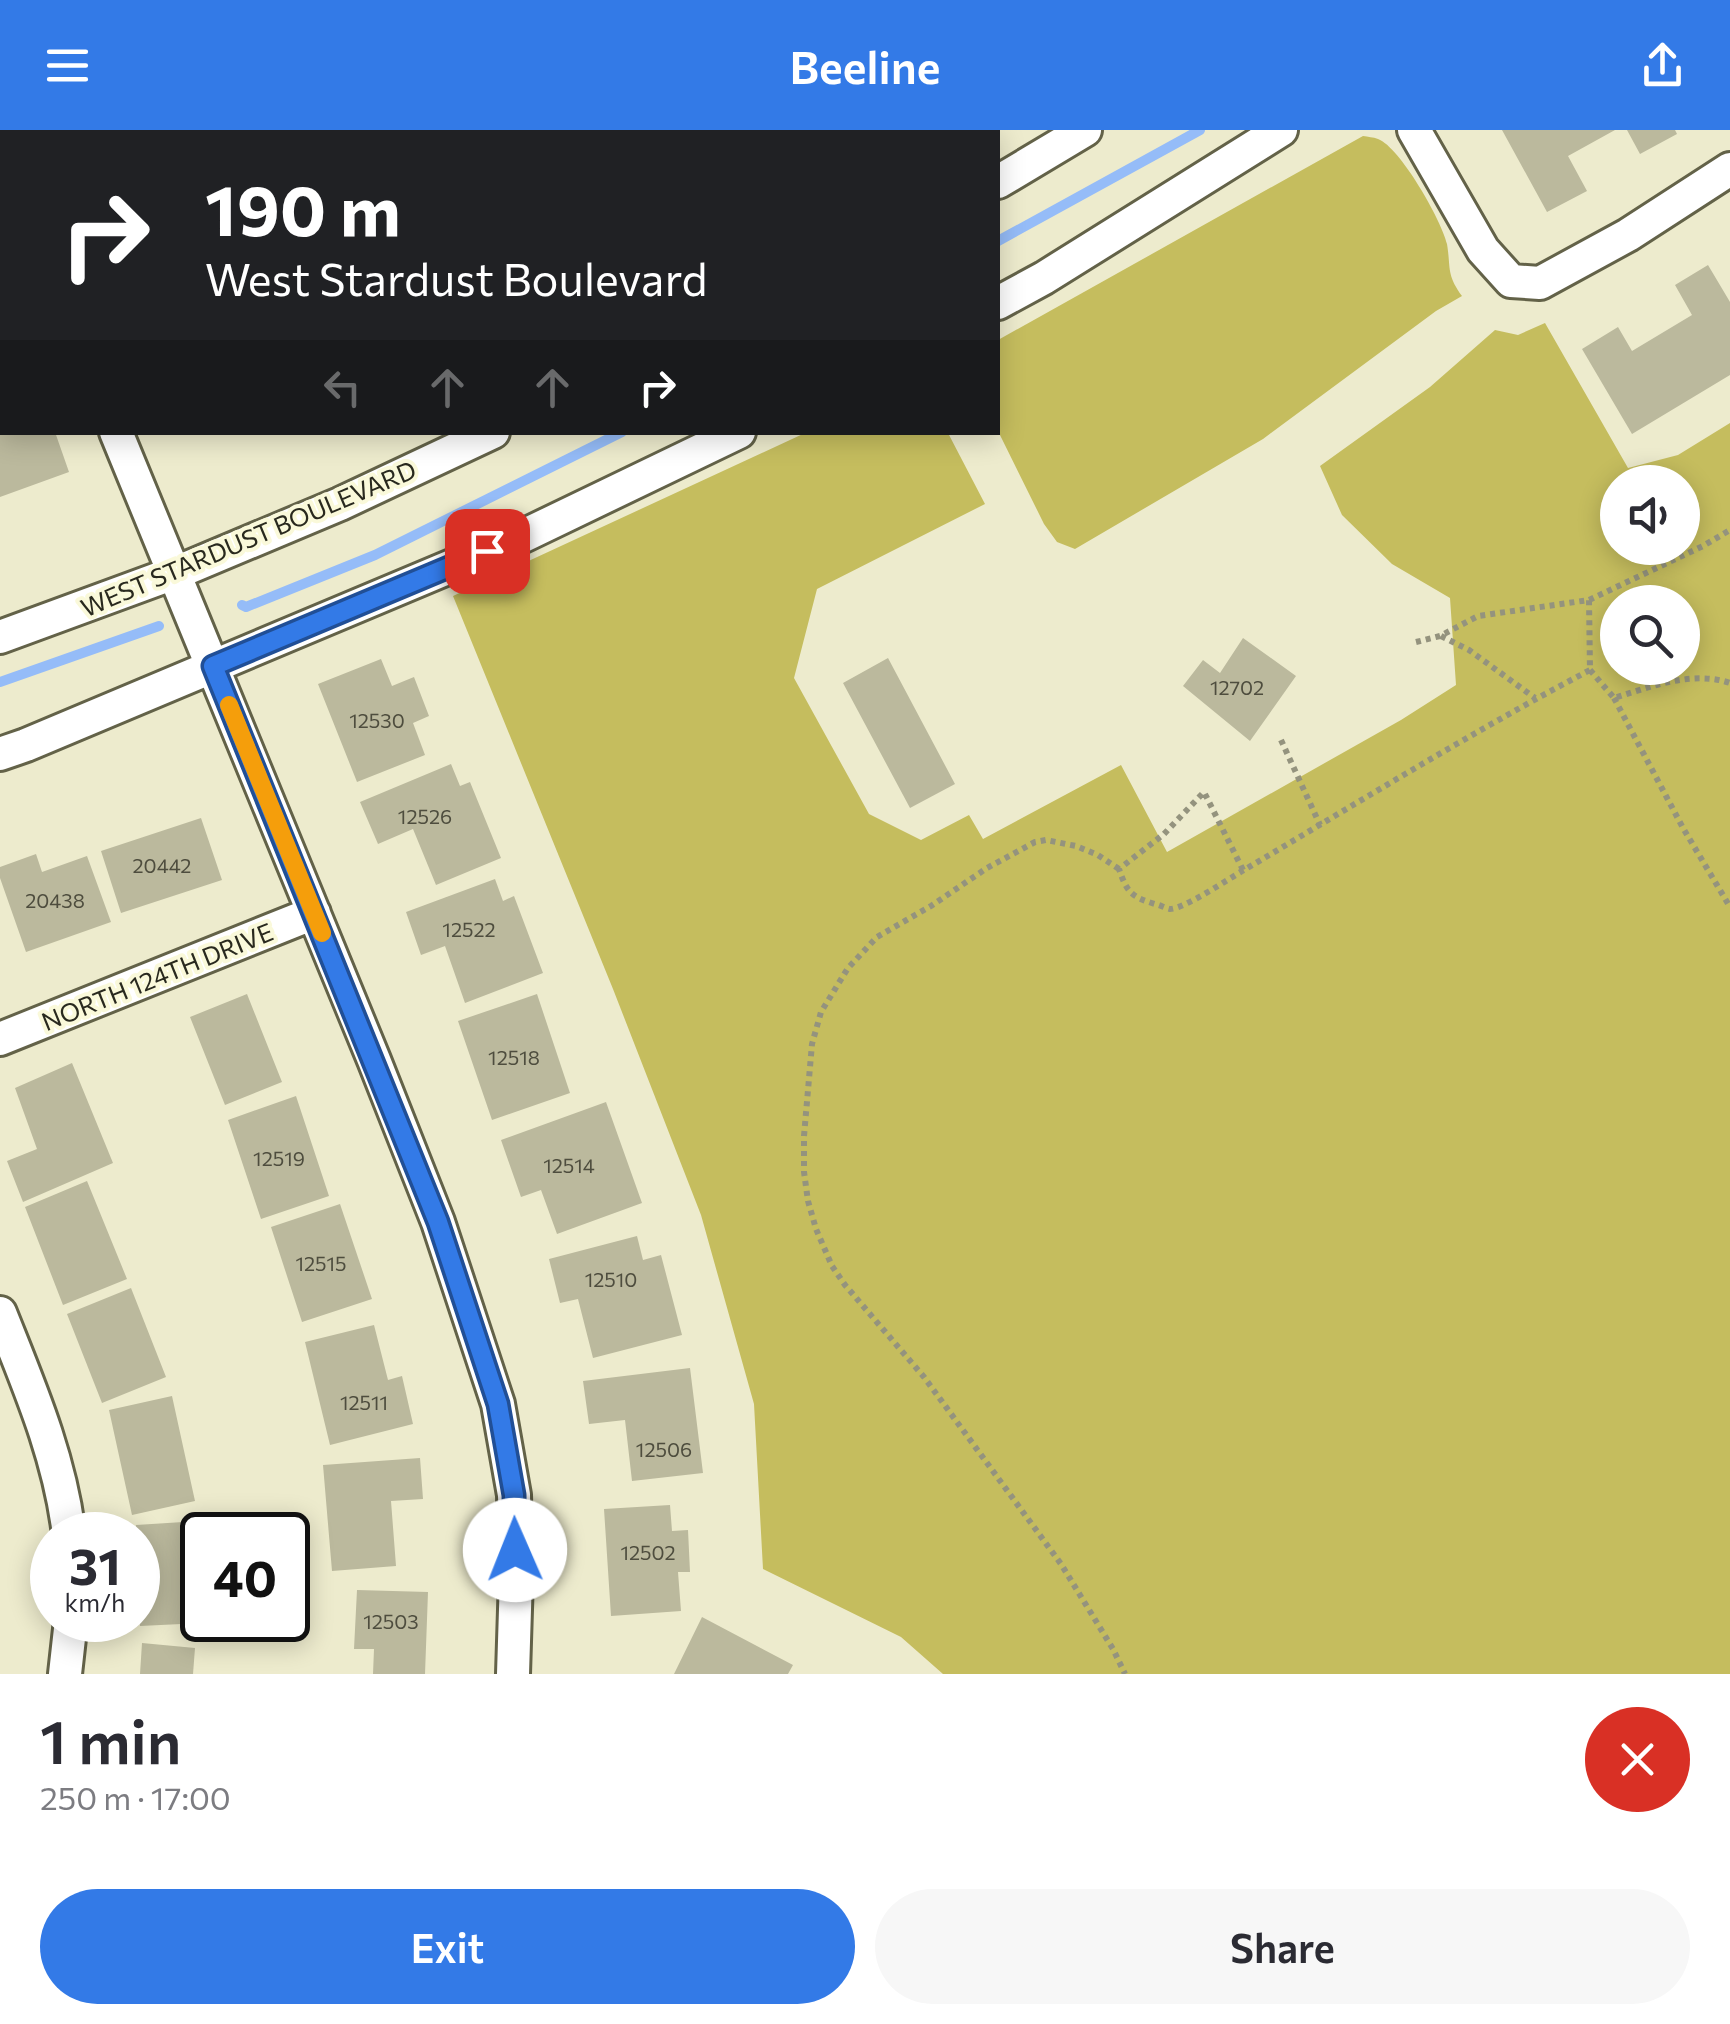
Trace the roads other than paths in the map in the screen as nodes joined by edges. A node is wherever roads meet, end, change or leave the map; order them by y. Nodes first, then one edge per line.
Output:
1 (1086, 130) edge
2 (1280, 130) edge
3 (1414, 130) edge
4 (1730, 169) edge
5 (1000, 181) edge
6 (1000, 302) edge
7 (117, 435) edge
8 (487, 435) edge
9 (732, 435) edge
10 (173, 574) junction
11 (0, 637) edge
12 (213, 666) junction
13 (0, 754) edge
14 (314, 913) junction
15 (0, 1039) edge
16 (0, 1314) edge
17 (66, 1512) edge
18 (69, 1642) edge
19 (66, 1674) edge
20 (513, 1674) edge

1 - 5 street
2 - 6 street
3 - 4 street
7 - 10 street
8 - 10 street, WEST STARDUST BOULEVARD
9 - 12 street
10 - 11 street, WEST STARDUST BOULEVARD
10 - 12 street
12 - 13 street
12 - 14 street
14 - 15 street, NORTH 124TH DRIVE
14 - 20 street
16 - 17 street
18 - 19 street

